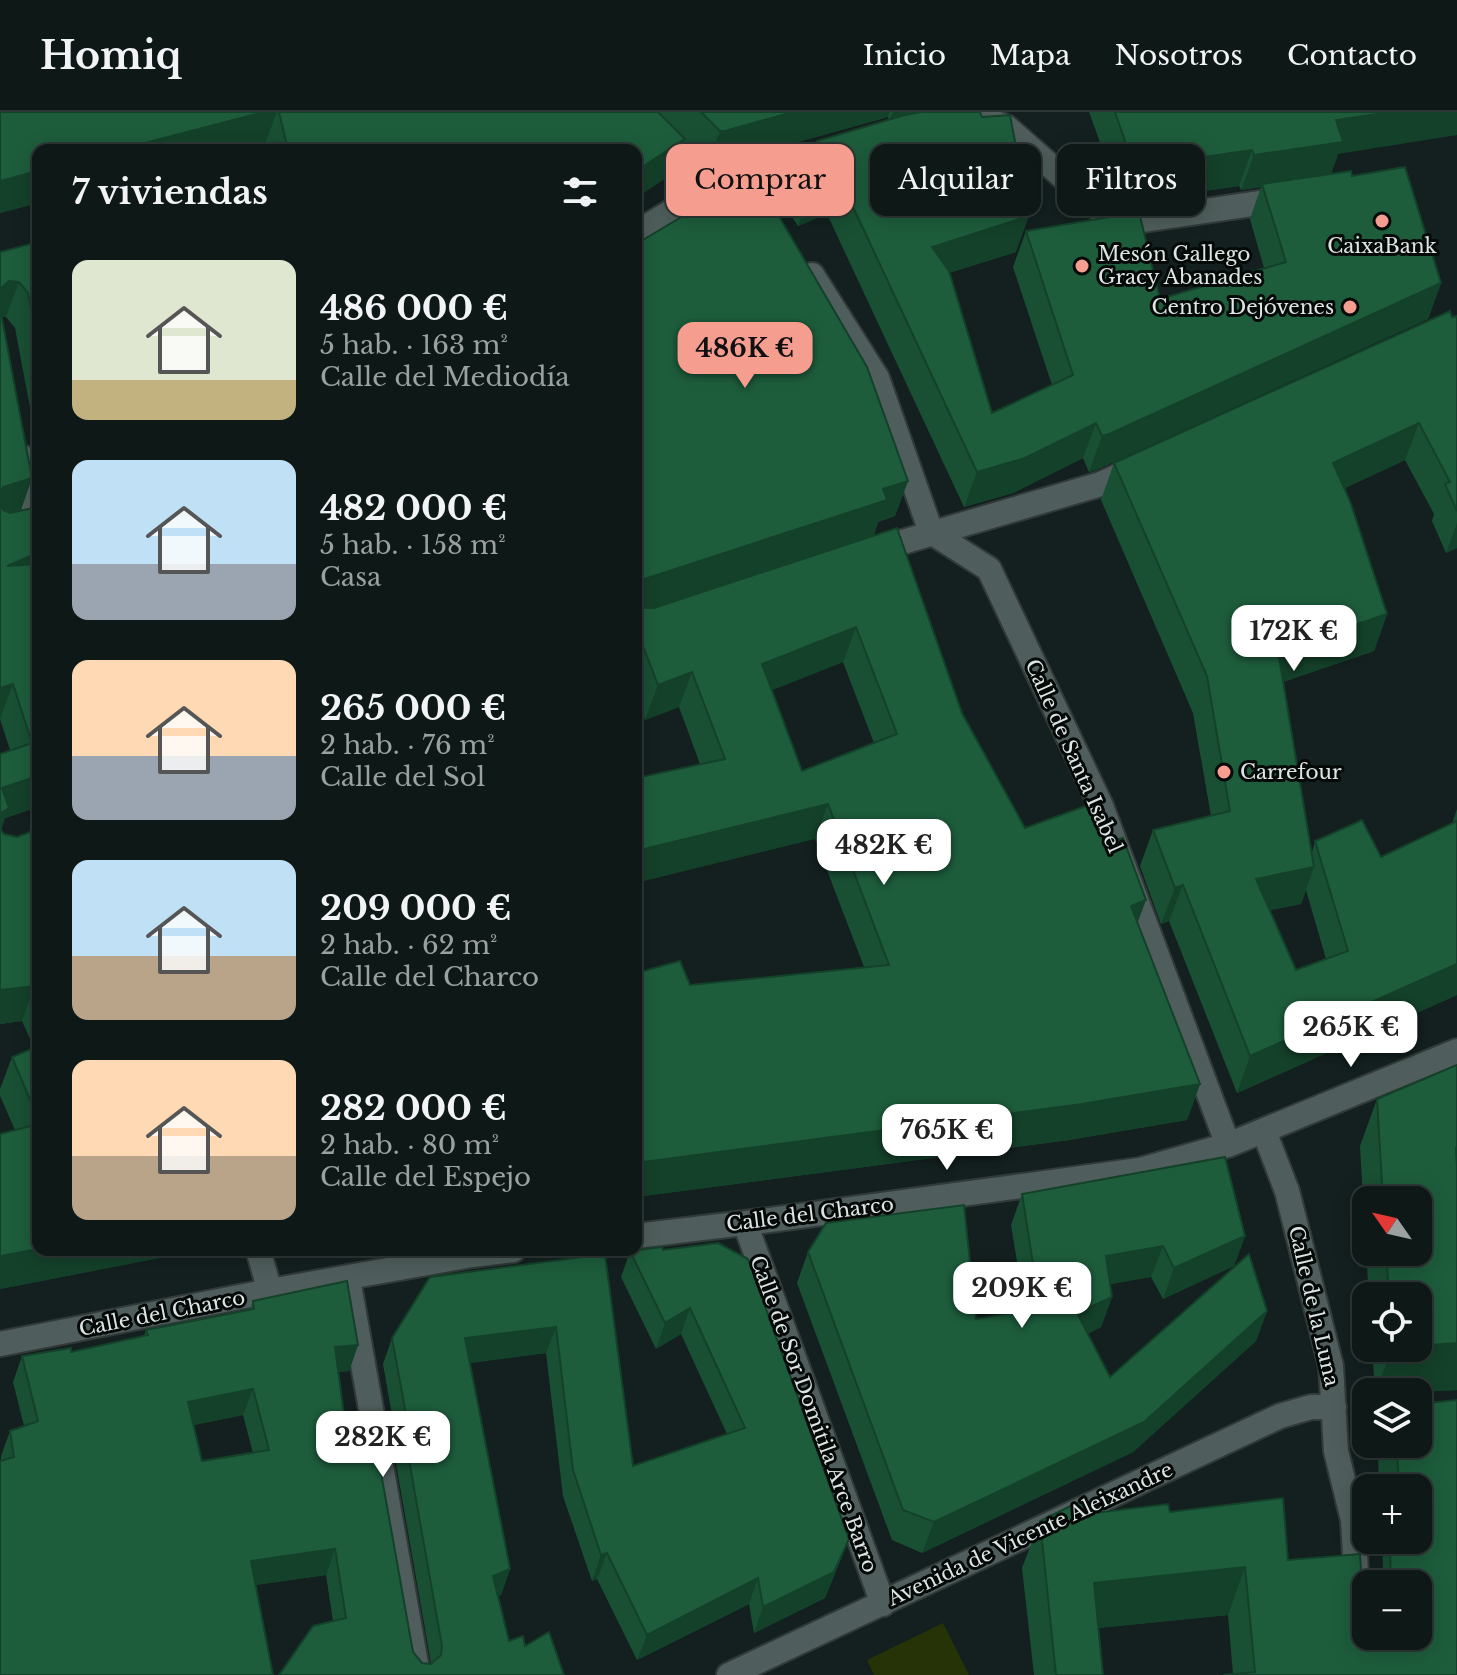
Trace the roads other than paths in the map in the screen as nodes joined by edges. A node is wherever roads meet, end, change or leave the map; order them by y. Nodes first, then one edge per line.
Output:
1 (630, 112) edge
2 (964, 121) edge
3 (859, 145) edge
4 (854, 146) edge
5 (666, 147) edge
6 (1311, 195) edge
7 (666, 215) edge
8 (642, 229) edge
9 (803, 261) edge
10 (19, 435) edge
11 (1159, 458) edge
12 (31, 527) edge
13 (931, 532) junction
14 (845, 559) edge
15 (1457, 1051) edge
16 (1264, 1131) junction
17 (1228, 1145) junction
18 (745, 1223) junction
19 (642, 1235) edge
20 (260, 1256) edge
21 (454, 1256) edge
22 (348, 1279) junction
23 (270, 1291) junction
24 (0, 1344) edge
25 (1334, 1407) junction
26 (1356, 1570) edge
27 (883, 1604) junction
28 (418, 1675) edge
29 (729, 1675) edge

1 - 5 street
2 - 6 street
3 - 4 street
7 - 8 street
9 - 13 street
10 - 12 street
11 - 13 street
13 - 14 street
13 - 17 street, Calle de Santa Isabel
15 - 16 street, Calle del Charco
16 - 17 street, Calle del Charco
16 - 25 street, Calle de la Luna
17 - 18 street, Calle del Charco
18 - 19 street, Calle del Charco
18 - 27 street, Calle de Sor Domitila Arce Barro
20 - 23 street
21 - 22 street, Calle del Charco
22 - 23 street, Calle del Charco
22 - 28 street
23 - 24 street, Calle del Charco
25 - 26 street, Calle de la Luna
25 - 27 street, Avenida de Vicente Aleixandre
27 - 29 street, Avenida de Vicente Aleixandre

